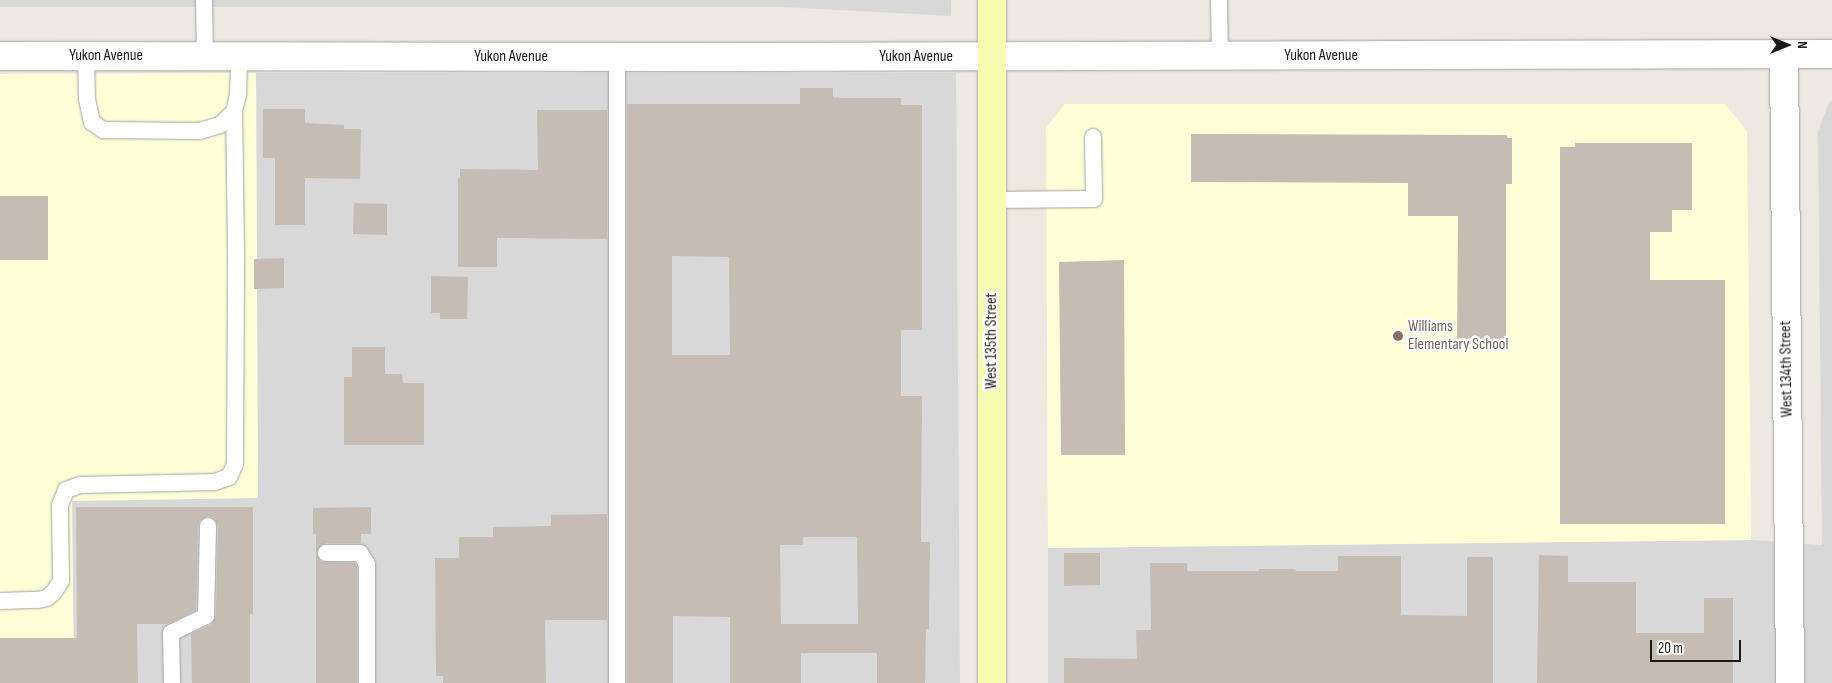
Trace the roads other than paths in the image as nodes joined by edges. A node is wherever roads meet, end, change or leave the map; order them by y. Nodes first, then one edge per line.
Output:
1 (204, 0) edge
2 (992, 0) edge
3 (1219, 0) edge
4 (1784, 54) junction
5 (1832, 54) edge
6 (0, 56) edge
7 (86, 56) junction
8 (204, 56) junction
9 (239, 56) junction
10 (617, 57) junction
11 (992, 57) junction
12 (1220, 57) junction
13 (234, 112) junction
14 (1093, 137) dead end
15 (992, 200) junction
16 (208, 526) dead end
17 (326, 553) dead end
18 (0, 601) edge
19 (172, 683) edge
20 (367, 683) edge
21 (617, 683) edge
22 (992, 683) edge
23 (1790, 683) edge

1 - 8 lane
2 - 11 street, West 135th Street
3 - 12 lane
4 - 5 street, Yukon Avenue
4 - 12 street, Yukon Avenue
4 - 23 street, West 134th Street
6 - 7 street, Yukon Avenue
7 - 8 street, Yukon Avenue
7 - 13 lane
8 - 9 street, Yukon Avenue
9 - 10 street, Yukon Avenue
9 - 13 lane
10 - 11 street, Yukon Avenue
10 - 21 lane
11 - 12 street, Yukon Avenue
11 - 15 street, West 135th Street
13 - 18 lane
14 - 15 lane
15 - 22 street, West 135th Street
16 - 19 lane
17 - 20 lane

